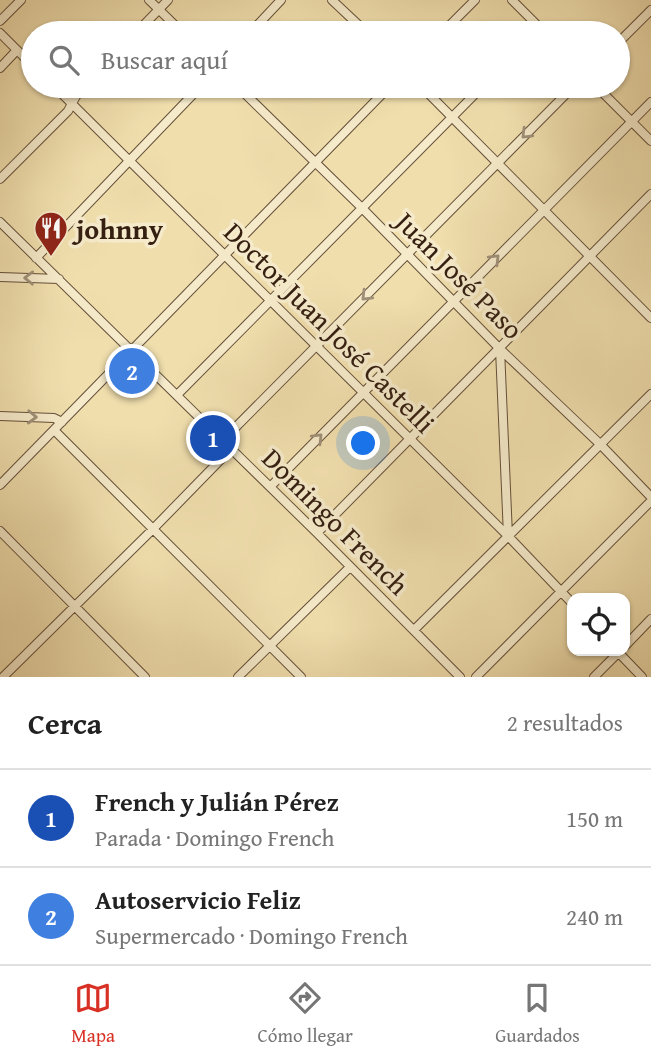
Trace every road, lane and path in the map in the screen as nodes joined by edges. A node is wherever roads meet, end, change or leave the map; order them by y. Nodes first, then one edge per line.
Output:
1 (21, 0) edge
2 (149, 0) edge
3 (168, 0) edge
4 (281, 0) edge
5 (332, 0) edge
6 (475, 0) edge
7 (512, 0) edge
8 (159, 9) junction
9 (651, 10) edge
10 (0, 21) edge
11 (148, 21) edge
12 (171, 21) edge
13 (261, 21) edge
14 (354, 21) edge
15 (454, 21) edge
16 (530, 21) edge
17 (630, 31) edge
18 (0, 33) edge
19 (17, 50) junction
20 (21, 54) edge
21 (0, 68) edge
22 (67, 98) edge
23 (75, 98) edge
24 (190, 98) edge
25 (249, 98) edge
26 (378, 98) edge
27 (433, 98) edge
28 (471, 98) edge
29 (562, 98) edge
30 (608, 98) edge
31 (651, 102) edge
32 (72, 103) junction
33 (452, 117) junction
34 (631, 121) junction
35 (651, 141) edge
36 (130, 161) junction
37 (315, 162) junction
38 (497, 163) junction
39 (0, 179) edge
40 (651, 194) edge
41 (362, 208) junction
42 (544, 210) junction
43 (0, 222) edge
44 (225, 254) junction
45 (408, 254) junction
46 (589, 256) junction
47 (36, 258) junction
48 (0, 277) edge
49 (59, 279) junction
50 (270, 300) junction
51 (455, 301) junction
52 (651, 318) edge
53 (317, 346) junction
54 (500, 349) junction
55 (132, 351) junction
56 (363, 393) junction
57 (651, 394) edge
58 (177, 395) junction
59 (0, 416) edge
60 (62, 422) junction
61 (54, 430) junction
62 (410, 439) junction
63 (223, 440) junction
64 (600, 444) junction
65 (231, 449) junction
66 (0, 485) edge
67 (270, 487) junction
68 (651, 499) edge
69 (153, 529) junction
70 (0, 531) edge
71 (317, 533) junction
72 (508, 536) junction
73 (351, 567) junction
74 (560, 591) junction
75 (567, 599) edge
76 (75, 607) junction
77 (651, 619) edge
78 (414, 630) junction
79 (630, 640) edge
80 (270, 647) junction
81 (614, 656) edge
82 (625, 656) edge
83 (3, 677) edge
84 (145, 677) edge
85 (238, 677) edge
86 (301, 677) edge
87 (460, 677) edge
88 (476, 677) edge
89 (594, 677) edge
90 (642, 677) edge

1 - 10 street
2 - 8 street
3 - 8 street
4 - 13 street
5 - 14 street
6 - 15 street
7 - 16 street
8 - 11 street
8 - 12 street
9 - 17 street
18 - 19 street
19 - 20 street
19 - 21 street
22 - 32 street, Doctor Juan José Castelli
23 - 32 street
24 - 36 street
25 - 37 street, Juan José Paso
26 - 37 street
27 - 33 street
28 - 33 street
29 -> 38 street
30 - 34 street
31 - 34 street
32 - 36 street, Doctor Juan José Castelli
32 - 39 street
33 - 38 street
33 - 41 street
34 - 35 street
34 - 42 street
36 - 44 street, Doctor Juan José Castelli
36 - 47 street
37 - 41 street, Juan José Paso
37 - 44 street
38 - 42 street
38 - 45 street
40 - 46 street
41 - 45 street, Juan José Paso
41 - 50 street
42 - 46 street
51 -> 42 street
43 - 47 street, Domingo French
44 - 50 street, Doctor Juan José Castelli
44 - 55 street
45 - 51 street, Juan José Paso
45 -> 53 street
46 - 52 street
46 - 54 street
47 - 49 street, Domingo French
49 -> 48 street
49 - 55 street, Domingo French
50 - 53 street, Doctor Juan José Castelli
50 - 58 street
51 - 54 street, Juan José Paso
51 - 56 street
53 - 56 street, Doctor Juan José Castelli
53 - 63 street
54 - 62 street
54 - 64 street, Juan José Paso
54 - 72 street
55 - 58 street, Domingo French
55 - 60 street
56 - 62 street, Doctor Juan José Castelli
67 -> 56 street
57 - 64 street
58 - 63 street, Domingo French
59 -> 60 street
60 - 61 street
61 - 66 street
61 - 69 street
62 - 71 street
62 - 72 street, Doctor Juan José Castelli
63 - 65 street, Domingo French
64 - 68 street, Juan José Paso
64 - 72 street
65 - 67 street, Domingo French
65 - 69 street
67 - 71 street, Domingo French
68 - 74 street
69 - 76 street
69 - 80 street
70 - 76 street
71 - 73 street, Domingo French
72 - 74 street, Doctor Juan José Castelli
72 - 78 street
73 - 78 street, Domingo French
73 - 80 street
74 - 75 street, Doctor Juan José Castelli
74 - 88 street
76 - 83 street
76 - 84 street
77 - 79 street
78 - 87 street, Domingo French
80 - 85 street
80 - 86 street
81 - 89 street
82 - 90 street

